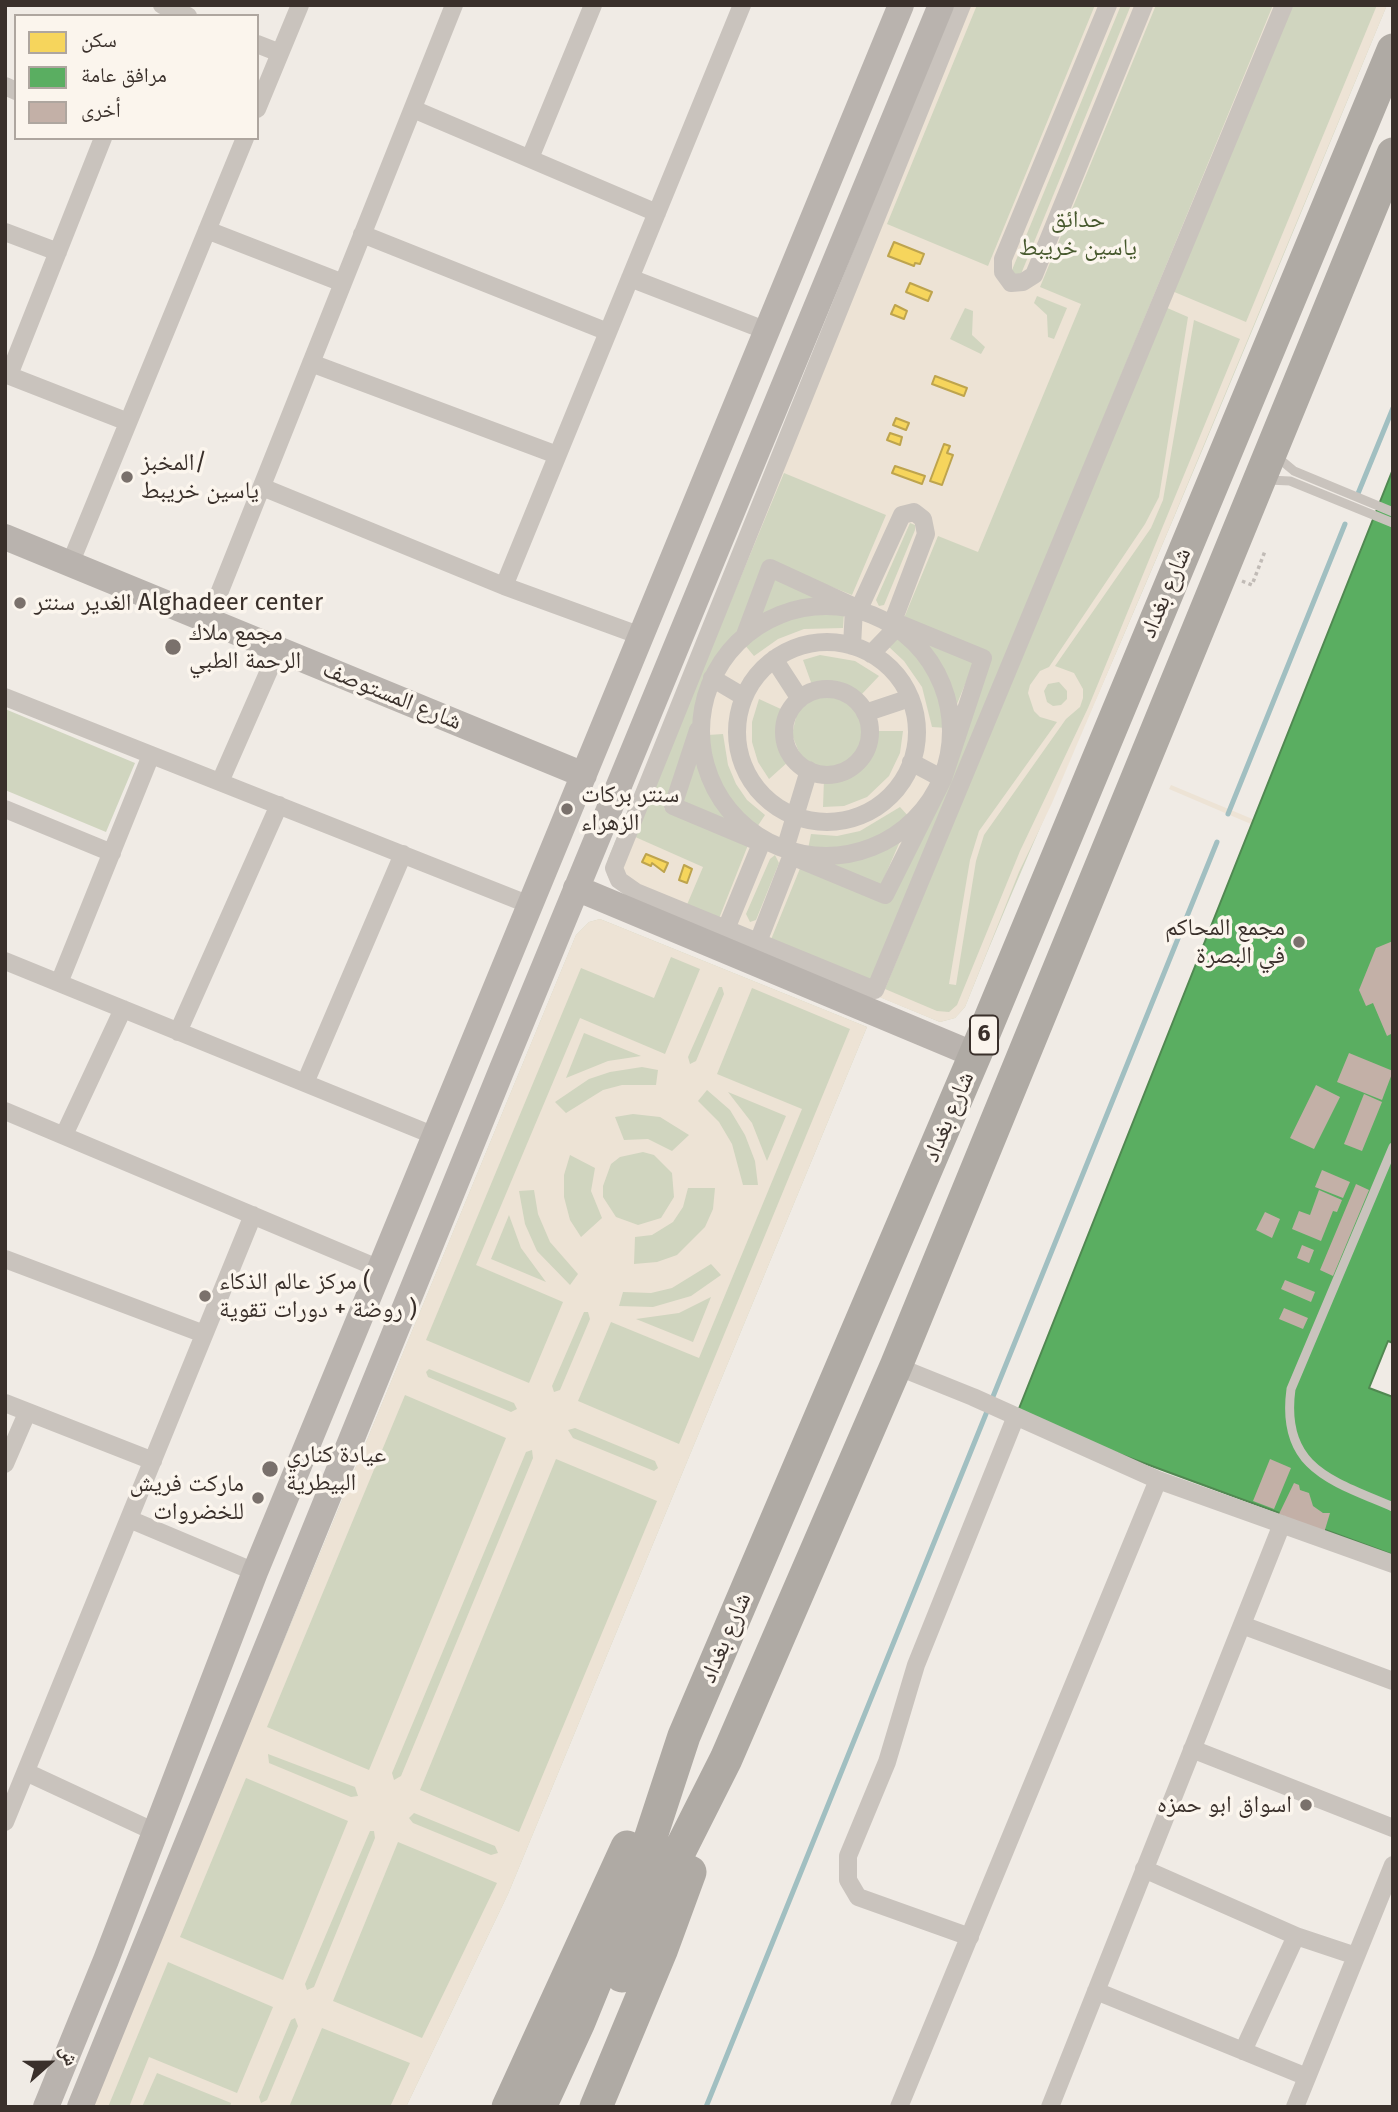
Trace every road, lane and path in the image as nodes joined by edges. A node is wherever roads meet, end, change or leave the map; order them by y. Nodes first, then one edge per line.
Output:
1 (162, 5) edge
2 (300, 5) edge
3 (454, 5) edge
4 (593, 5) edge
5 (742, 5) edge
6 (901, 5) edge
7 (941, 5) edge
8 (962, 5) edge
9 (1108, 5) edge
10 (1144, 5) edge
11 (1284, 5) edge
12 (183, 14) edge
13 (259, 45) edge
14 (1393, 50) edge
15 (280, 53) junction
16 (879, 58) junction
17 (913, 73) junction
18 (259, 104) edge
19 (413, 109) junction
20 (102, 140) edge
21 (244, 140) edge
22 (1393, 154) edge
23 (530, 158) junction
24 (657, 213) junction
25 (207, 230) junction
26 (5, 233) edge
27 (362, 234) junction
28 (58, 252) junction
29 (630, 278) junction
30 (343, 283) junction
31 (767, 331) junction
32 (608, 332) junction
33 (311, 363) junction
34 (7, 374) edge
35 (128, 422) junction
36 (1272, 448) junction
37 (557, 455) junction
38 (1257, 484) junction
39 (262, 487) junction
40 (1393, 512) edge
41 (1393, 523) edge
42 (5, 537) edge
43 (679, 543) junction
44 (1265, 551) dead end
45 (713, 557) junction
46 (70, 564) junction
47 (1252, 585) dead end
48 (503, 586) junction
49 (856, 609) junction
50 (208, 621) junction
51 (898, 625) junction
52 (745, 635) junction
53 (641, 636) junction
54 (852, 646) junction
55 (278, 650) junction
56 (871, 654) junction
57 (774, 659) junction
58 (712, 678) junction
59 (5, 697) edge
60 (744, 697) junction
61 (910, 698) junction
62 (800, 699) junction
63 (865, 713) junction
64 (701, 720) junction
65 (151, 755) junction
66 (911, 762) junction
67 (809, 770) junction
68 (584, 775) junction
69 (943, 779) junction
70 (220, 782) junction
71 (279, 805) junction
72 (5, 809) edge
73 (793, 815) junction
74 (762, 841) junction
75 (790, 852) junction
76 (112, 853) junction
77 (403, 854) junction
78 (576, 888) junction
79 (530, 905) junction
80 (726, 929) junction
81 (758, 942) junction
82 (5, 961) edge
83 (59, 983) junction
84 (123, 1009) junction
85 (178, 1032) junction
86 (468, 1054) junction
87 (975, 1055) junction
88 (502, 1069) junction
89 (305, 1083) junction
90 (6, 1113) edge
91 (64, 1135) junction
92 (435, 1136) junction
93 (1393, 1147) edge
94 (253, 1215) junction
95 (5, 1259) edge
96 (380, 1269) junction
97 (204, 1334) junction
98 (896, 1366) junction
99 (5, 1404) edge
100 (27, 1413) junction
101 (1009, 1413) junction
102 (153, 1461) junction
103 (5, 1464) edge
104 (1158, 1480) junction
105 (1393, 1507) edge
106 (129, 1519) junction
107 (1282, 1524) junction
108 (1393, 1563) edge
109 (255, 1572) junction
110 (1242, 1625) junction
111 (1393, 1681) edge
112 (684, 1736) junction
113 (1192, 1749) junction
114 (726, 1759) junction
115 (26, 1772) junction
116 (5, 1822) edge
117 (1393, 1828) edge
118 (155, 1832) junction
119 (1393, 1865) edge
120 (1144, 1869) junction
121 (1296, 1936) junction
122 (970, 1937) junction
123 (1356, 1956) junction
124 (106, 1961) junction
125 (135, 1971) junction
126 (1096, 1991) junction
127 (589, 2026) junction
128 (1243, 2051) junction
129 (1307, 2077) junction
130 (46, 2107) edge
131 (80, 2107) edge
132 (508, 2107) edge
133 (540, 2107) edge
134 (565, 2107) edge
135 (596, 2107) edge
136 (899, 2107) edge
137 (1050, 2107) edge
138 (1295, 2107) edge

1 - 12 street
2 - 15 street
3 - 19 street
4 - 23 street
5 - 24 street
6 - 16 street
7 - 17 street
8 - 80 street
9 - 10 street
11 - 81 street
13 - 15 street
14 - 87 highway, شارع بغداد / 6
15 - 18 street
16 - 17 street
16 - 31 street
17 - 45 street
19 - 23 street
19 - 27 street
20 - 28 street
21 - 25 street
22 - 36 highway, شارع بغداد / 6
23 - 24 street
24 - 29 street
25 - 30 street
25 - 35 street
26 - 28 street
27 - 30 street
27 - 32 street
28 - 34 street
29 - 31 street
29 - 32 street
30 - 33 street
31 - 43 street
32 - 37 street
33 - 37 street
33 - 39 street
34 - 35 street
35 - 46 street
36 - 38 highway, شارع بغداد / 6
36 - 40 lane
37 - 48 street
38 - 41 lane
38 - 98 highway, شارع بغداد / 6
39 - 48 street
39 - 50 street
42 - 46 street, شارع المستوصف
43 - 45 street
43 - 53 street
44 - 47 path
45 - 78 street
46 - 50 street, شارع المستوصف
48 - 53 street
49 - 51 street
49 - 51 street
49 - 52 street
49 - 52 street
49 - 54 street
50 - 55 street, شارع المستوصف
51 - 56 street
51 - 69 street
51 - 69 street
52 - 58 street
53 - 68 street
54 - 56 street
54 - 57 street
55 - 68 street, شارع المستوصف
55 - 70 street
56 - 61 street
57 - 60 street
57 - 62 street
58 - 60 street
58 - 64 street
59 - 65 street
60 - 73 street
61 - 63 street
61 - 66 street
62 - 63 street
62 - 67 street
63 - 67 street
64 - 74 street
64 - 74 street
65 - 70 street
65 - 76 street
66 - 69 street
66 - 73 street
67 - 73 street
68 - 79 street
69 - 75 street
69 - 75 street
70 - 71 street
71 - 77 street
71 - 85 street
72 - 76 street
73 - 75 street
74 - 75 street
74 - 80 street
75 - 81 street
76 - 83 street
77 - 79 street
77 - 89 street
78 - 87 street
78 - 88 street
79 - 86 street
80 - 81 street
82 - 83 street
83 - 84 street
84 - 85 street
84 - 91 street
85 - 89 street
86 - 88 street
86 - 92 street
87 - 112 highway, شارع بغداد / 6
88 - 125 street
89 - 92 street
90 - 91 street
91 - 94 street
92 - 96 street
93 - 105 lane
94 - 96 street
94 - 97 street
95 - 97 street
96 - 109 street
97 - 102 street
98 - 101 street
98 - 114 highway, شارع بغداد / 6
99 - 100 street
100 - 102 street
100 - 103 street
101 - 104 street
101 - 122 street
102 - 106 street
104 - 107 street
104 - 122 street
106 - 109 street
106 - 115 street
107 - 108 street
107 - 110 street
109 - 118 street
110 - 111 street
110 - 113 street
112 - 127 highway, شارع بغداد / 6
112 - 132 highway
113 - 117 street
113 - 120 street
114 - 127 highway, شارع بغداد / 6
114 - 135 highway
115 - 116 street
115 - 118 street
118 - 124 street
119 - 123 street
120 - 121 street
120 - 126 street
121 - 123 street
121 - 128 street
122 - 136 street
123 - 129 street
124 - 125 street
124 - 130 street
125 - 131 street
126 - 128 street
126 - 137 street
127 - 133 highway, شارع بغداد / 6
127 - 134 highway, شارع بغداد / 6
128 - 129 street
129 - 138 street

